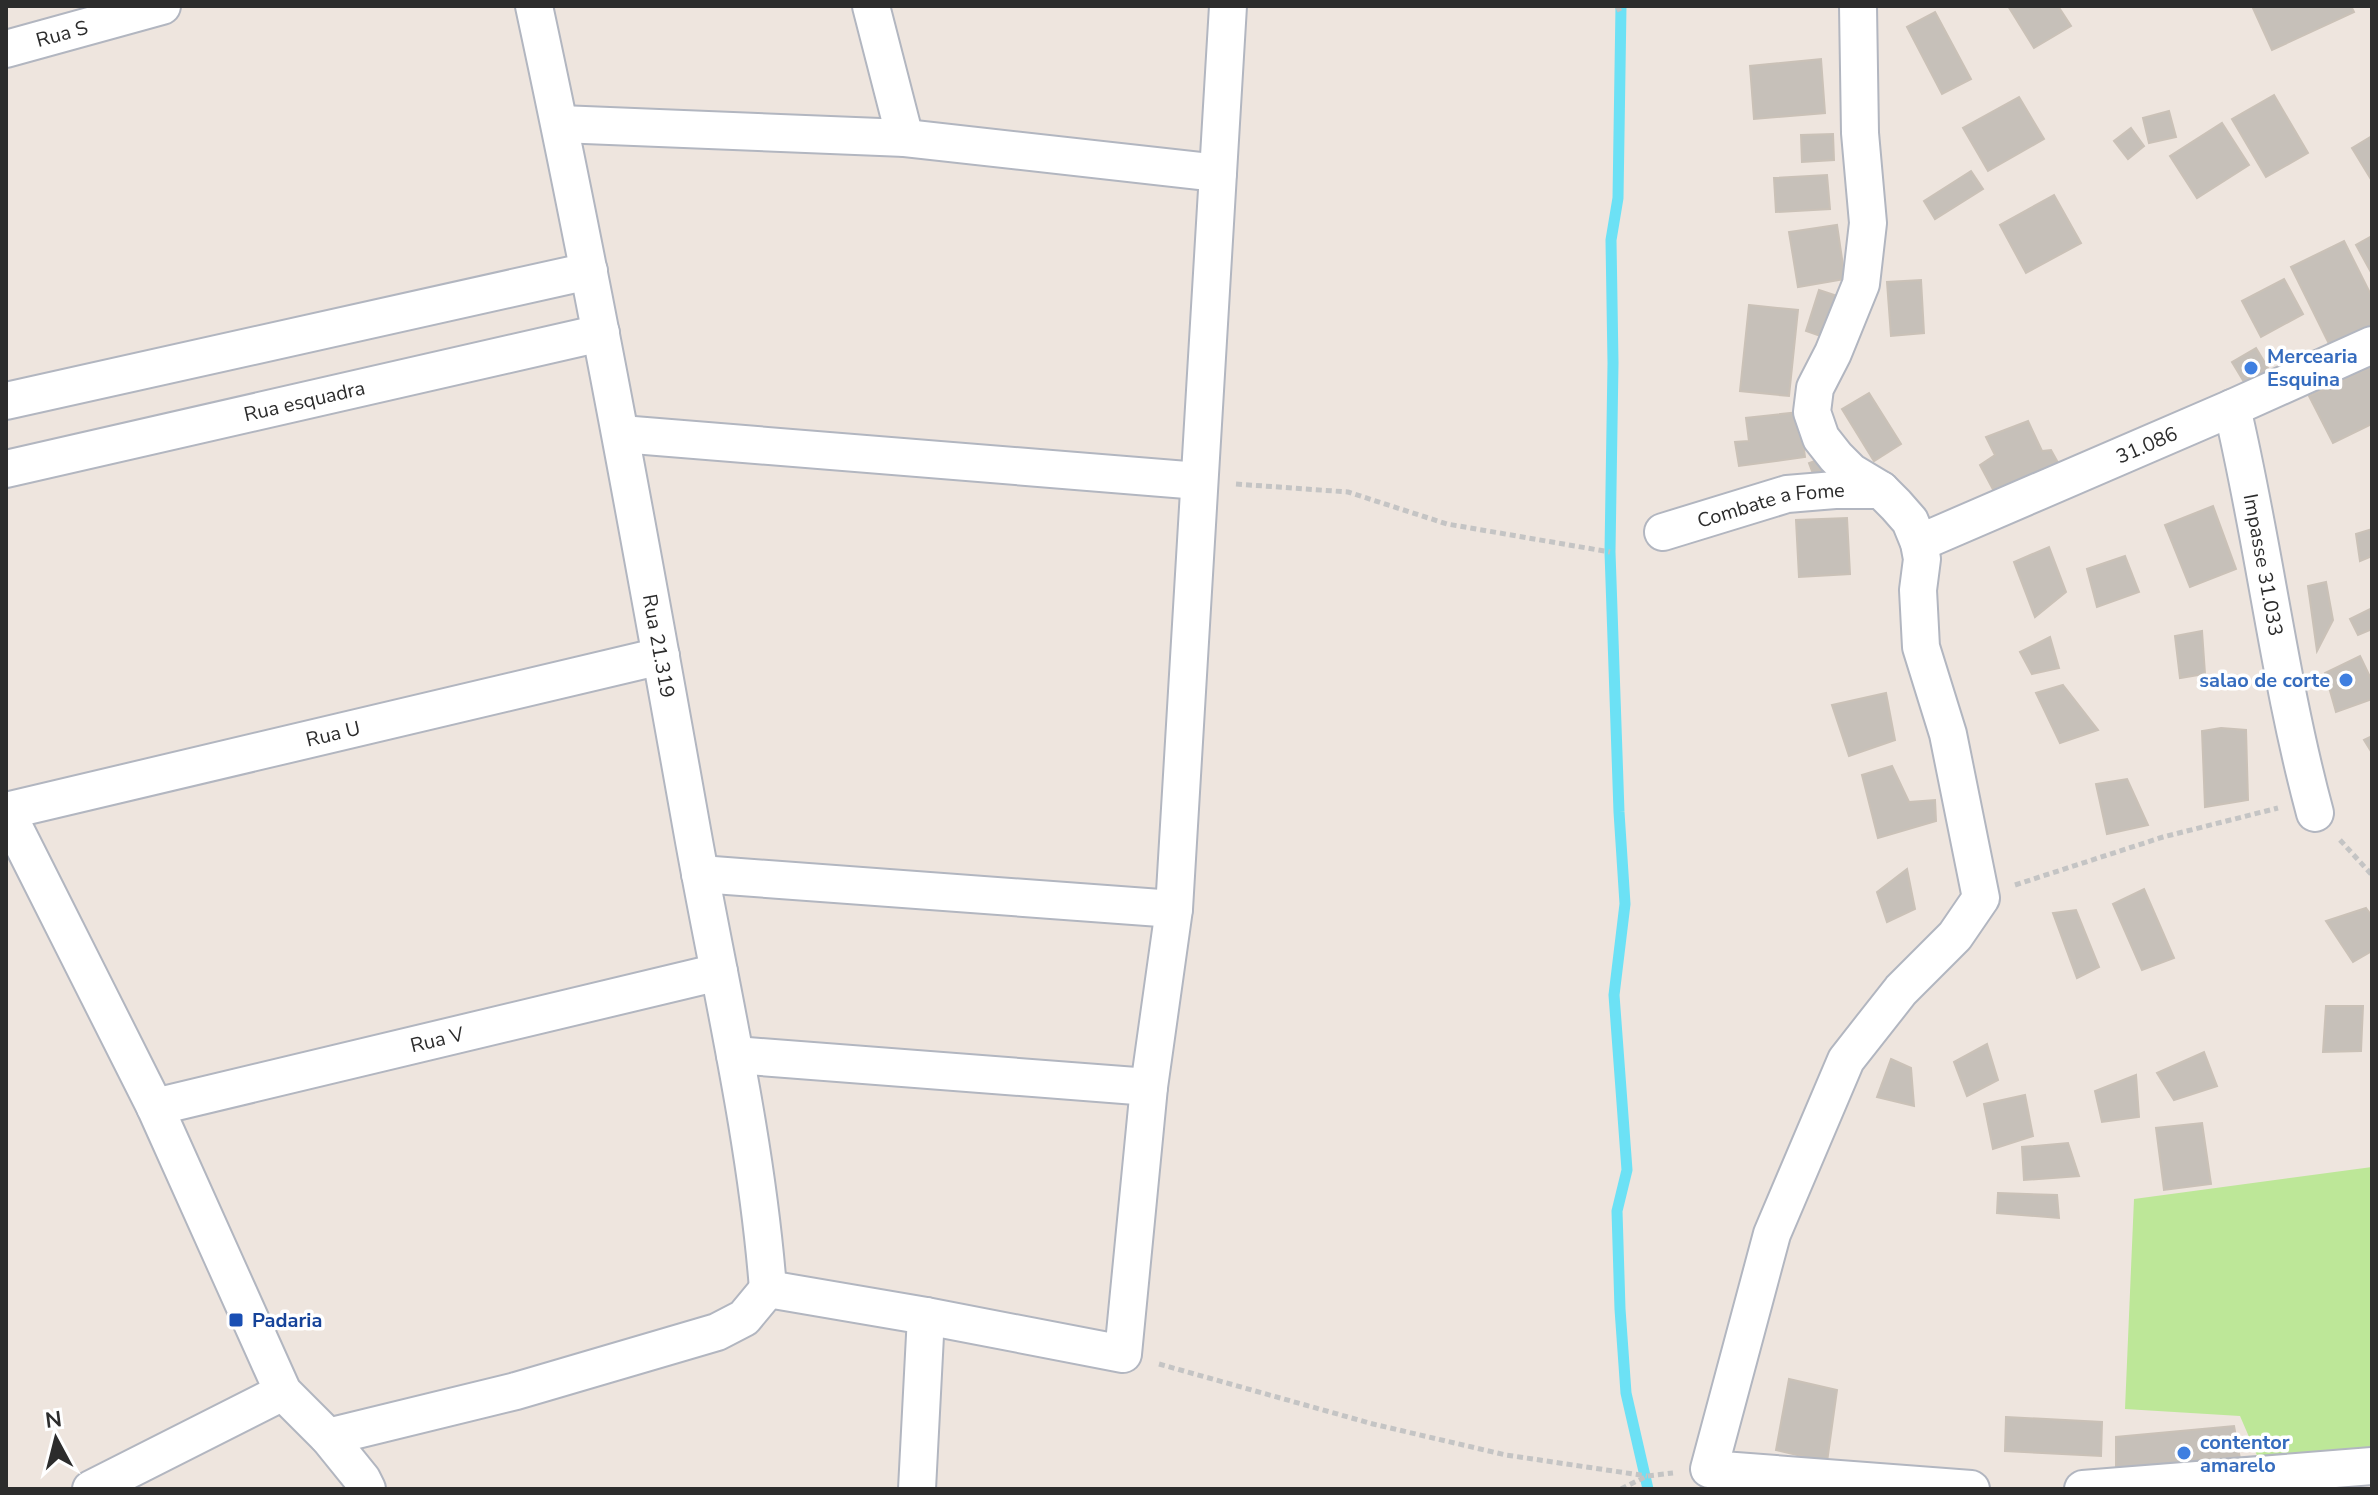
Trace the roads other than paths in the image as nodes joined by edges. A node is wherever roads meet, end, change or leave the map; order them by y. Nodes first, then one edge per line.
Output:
1 (162, 6) edge
2 (534, 6) edge
3 (871, 6) edge
4 (1228, 6) edge
5 (1858, 6) edge
6 (6, 49) edge
7 (560, 124) junction
8 (905, 138) junction
9 (1218, 173) junction
10 (589, 271) junction
11 (601, 333) junction
12 (2372, 345) edge
13 (6, 401) edge
14 (2232, 408) junction
15 (621, 434) junction
16 (6, 469) edge
17 (1199, 481) junction
18 (1881, 490) junction
19 (1663, 532) dead end
20 (1919, 543) junction
21 (661, 656) junction
22 (6, 811) edge
23 (2315, 813) road end
24 (700, 874) junction
25 (1174, 909) junction
26 (719, 972) junction
27 (735, 1055) junction
28 (1149, 1087) junction
29 (155, 1107) junction
30 (768, 1289) junction
31 (926, 1316) junction
32 (283, 1392) junction
33 (328, 1437) junction
34 (2372, 1466) edge
35 (91, 1489) edge
36 (367, 1489) edge
37 (917, 1489) edge
38 (1971, 1489) edge
39 (2083, 1489) edge

1 - 6 street, Rua S
2 - 7 street, Rua 21.319
3 - 8 street
4 - 9 street
5 - 18 street
7 - 8 street
7 - 10 street, Rua 21.319
8 - 9 street
9 - 17 street
10 - 11 street, Rua 21.319
10 - 13 street
11 - 15 street, Rua 21.319
11 - 16 street, Rua esquadra
12 - 14 street, 31.086
14 - 20 street, 31.086
14 - 23 street, Impasse 31.033
15 - 17 street
15 - 21 street, Rua 21.319
17 - 25 street
18 - 19 street, Combate a Fome
18 - 20 street
20 - 38 street
21 - 22 street, Rua U
21 - 24 street, Rua 21.319
22 - 29 street
24 - 25 street
24 - 26 street, Rua 21.319
25 - 28 street
26 - 27 street, Rua 21.319
26 - 29 street, Rua V
27 - 28 street
27 - 30 street, Rua 21.319
28 - 31 street
29 - 32 street
30 - 31 street
30 - 33 street
31 - 37 street
32 - 33 street
32 - 35 street
33 - 36 street
34 - 39 street

